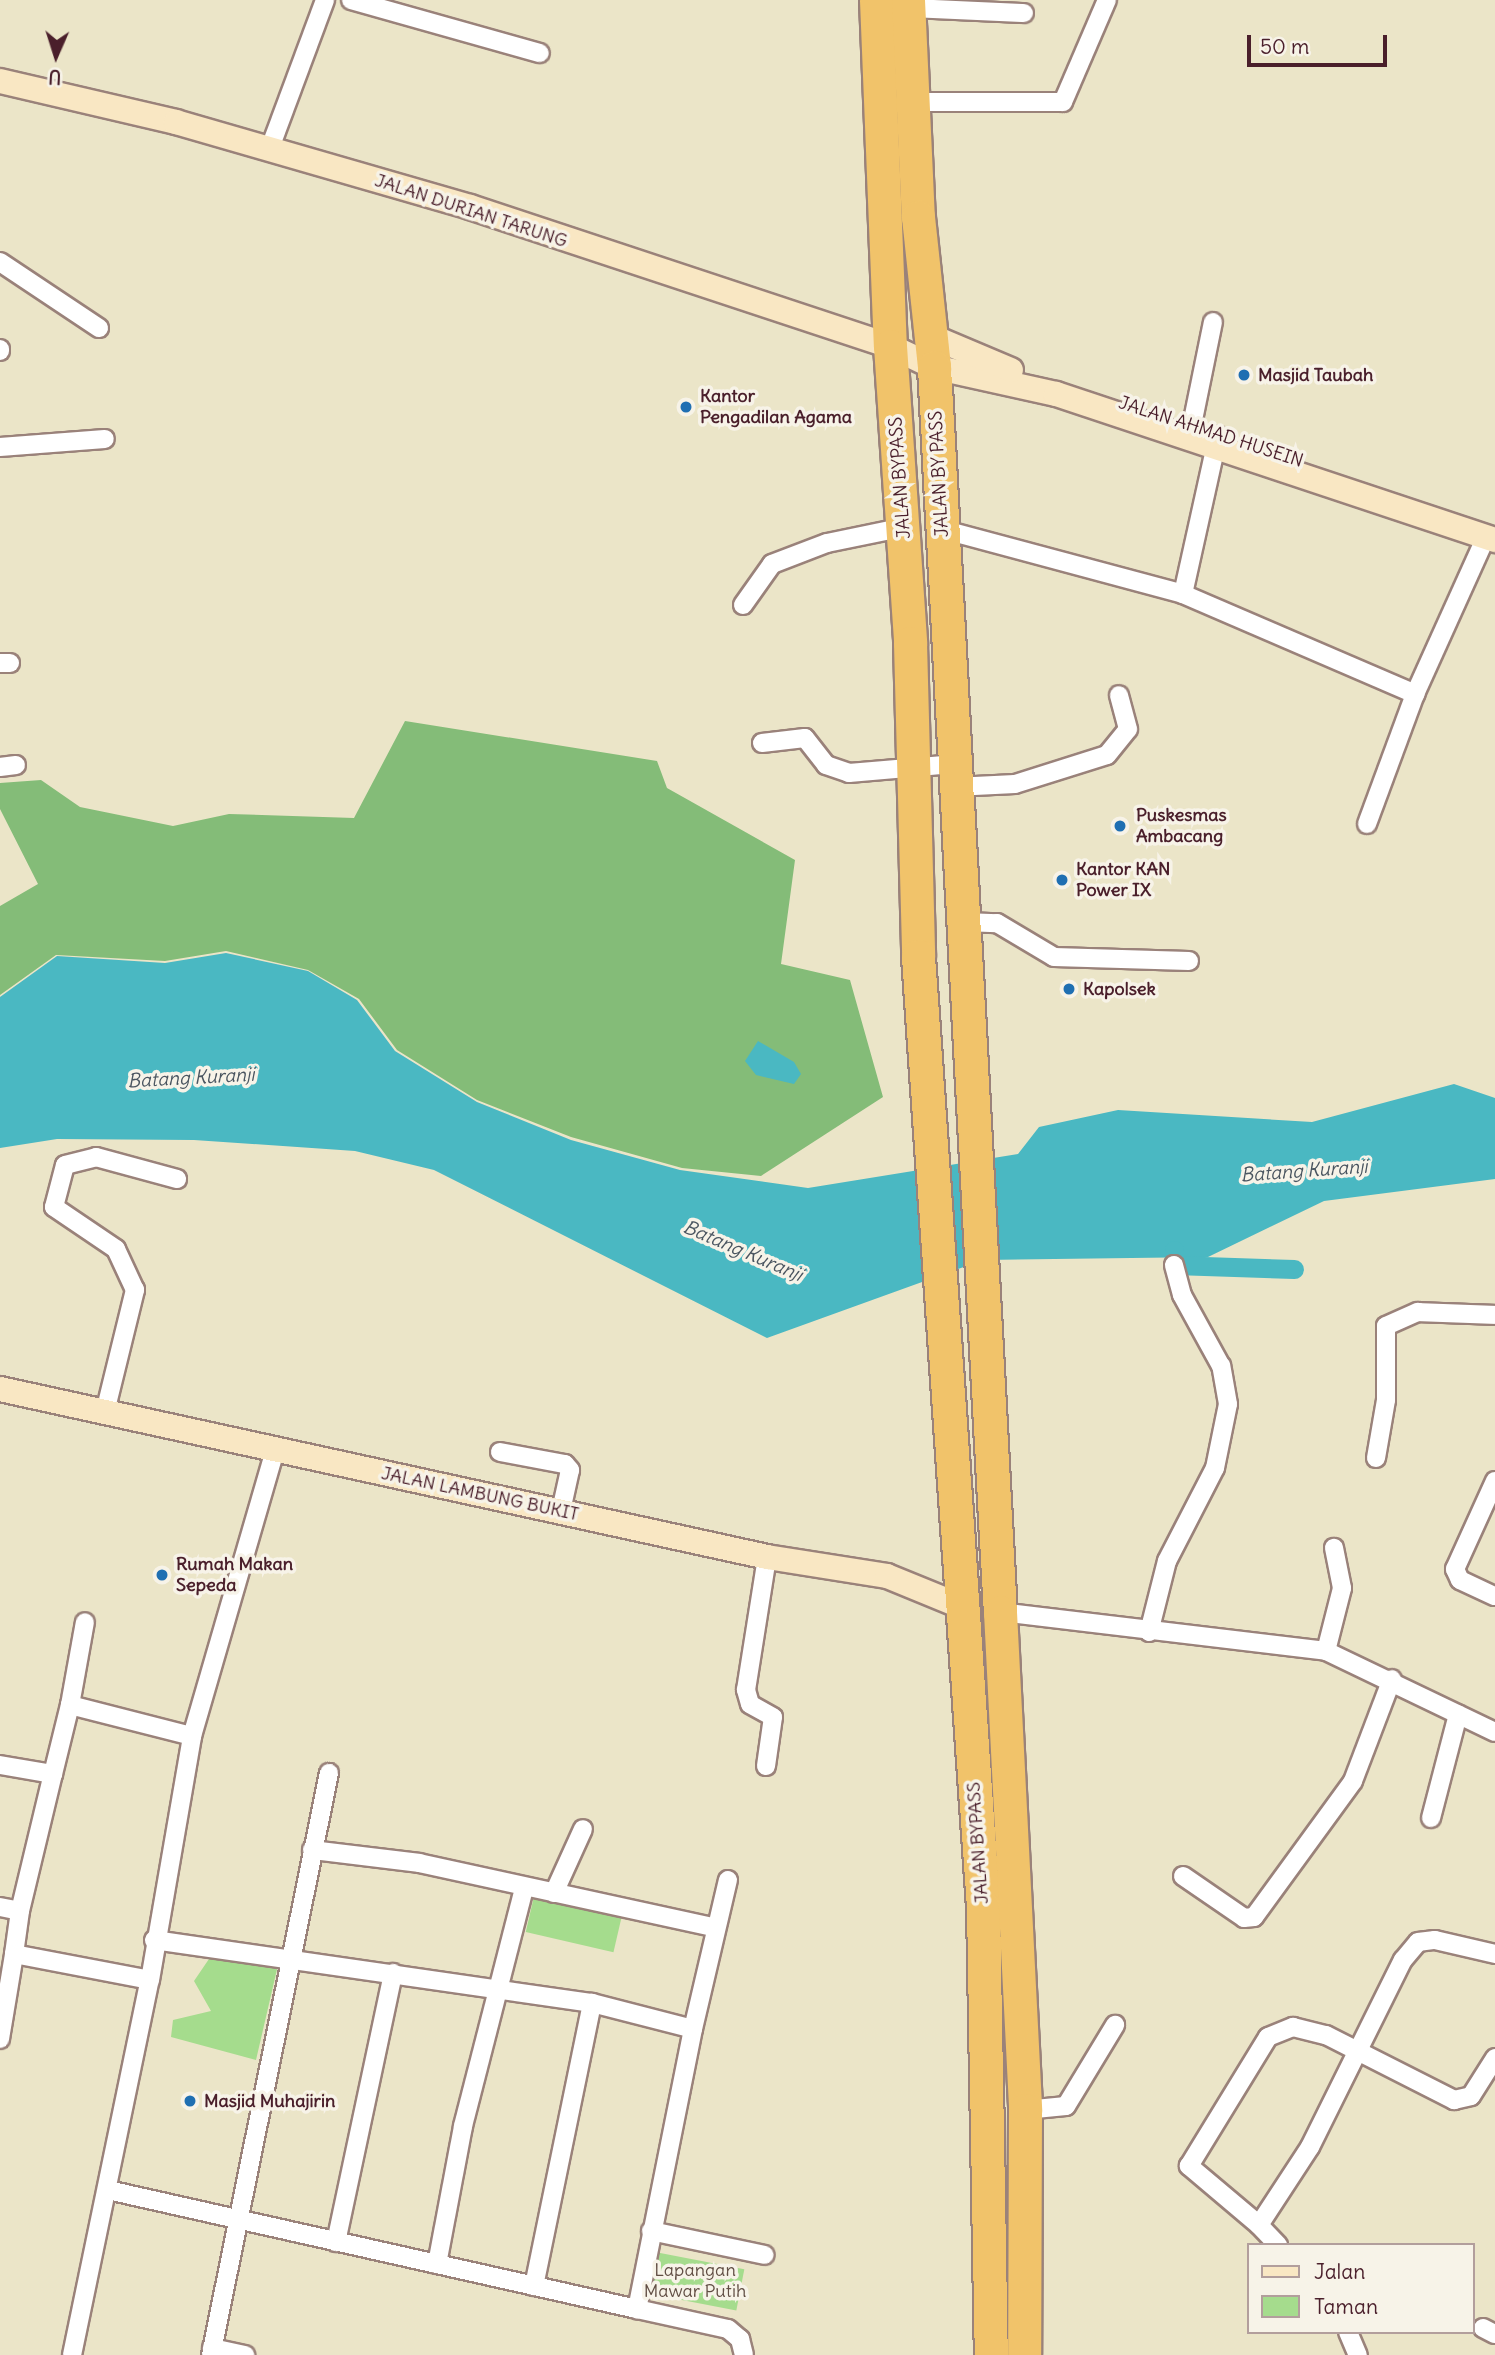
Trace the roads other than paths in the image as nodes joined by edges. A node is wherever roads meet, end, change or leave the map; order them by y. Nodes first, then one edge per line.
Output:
1 (325, 0) edge
2 (351, 0) edge
3 (876, 0) edge
4 (1107, 0) edge
5 (908, 4) edge
6 (1024, 13) dead end
7 (540, 52) dead end
8 (0, 81) edge
9 (913, 102) junction
10 (270, 148) junction
11 (0, 262) edge
12 (1213, 322) dead end
13 (99, 328) dead end
14 (928, 335) junction
15 (890, 346) junction
16 (934, 367) junction
17 (1192, 425) junction
18 (105, 439) dead end
19 (1217, 441) junction
20 (0, 447) edge
21 (905, 527) junction
22 (941, 529) junction
23 (1492, 535) edge
24 (1183, 594) junction
25 (743, 605) dead end
26 (1415, 694) junction
27 (1119, 695) dead end
28 (762, 743) dead end
29 (915, 767) junction
30 (953, 776) junction
31 (1367, 824) dead end
32 (964, 935) junction
33 (1189, 961) dead end
34 (177, 1179) dead end
35 (1174, 1265) dead end
36 (1495, 1315) edge
37 (0, 1389) edge
38 (106, 1408) junction
39 (500, 1452) dead end
40 (274, 1453) junction
41 (1376, 1458) dead end
42 (1495, 1482) edge
43 (561, 1511) junction
44 (1334, 1549) dead end
45 (767, 1557) junction
46 (1495, 1595) edge
47 (958, 1605) junction
48 (1000, 1612) junction
49 (85, 1622) dead end
50 (1149, 1632) junction
51 (1326, 1651) junction
52 (1392, 1679) junction
53 (70, 1705) junction
54 (1458, 1714) junction
55 (1495, 1732) edge
56 (192, 1736) junction
57 (0, 1765) edge
58 (766, 1766) dead end
59 (329, 1773) dead end
60 (53, 1774) junction
61 (1431, 1818) dead end
62 (583, 1829) dead end
63 (312, 1850) junction
64 (1183, 1876) dead end
65 (727, 1880) dead end
66 (524, 1889) junction
67 (554, 1893) junction
68 (0, 1907) edge
69 (20, 1911) junction
70 (716, 1928) junction
71 (154, 1940) junction
72 (14, 1954) junction
73 (1495, 1954) edge
74 (289, 1957) junction
75 (393, 1973) junction
76 (150, 1980) junction
77 (497, 1990) junction
78 (592, 2003) junction
79 (1115, 2025) dead end
80 (693, 2029) junction
81 (0, 2039) edge
82 (1357, 2051) junction
83 (1495, 2058) edge
84 (1025, 2110) junction
85 (108, 2190) junction
86 (236, 2219) junction
87 (1259, 2225) junction
88 (651, 2231) junction
89 (336, 2242) junction
90 (1276, 2243) edge
91 (765, 2255) dead end
92 (438, 2264) junction
93 (534, 2286) junction
94 (637, 2309) junction
95 (1024, 2319) junction
96 (990, 2321) junction
97 (1349, 2334) edge
98 (212, 2351) edge
99 (72, 2355) edge
100 (244, 2355) edge
101 (744, 2355) edge
102 (991, 2355) edge
103 (1024, 2355) edge
104 (1358, 2355) edge

1 - 10 street
2 - 7 street
3 - 15 highway, JALAN BYPASS
4 - 9 street
5 - 6 street
5 - 9 highway, JALAN BY PASS
8 - 10 street, JALAN DURIAN TARUNG
9 - 14 highway, JALAN BY PASS
10 - 15 street, JALAN DURIAN TARUNG
11 - 13 street
12 - 17 street
14 - 16 highway, JALAN BY PASS
14 - 17 street, JALAN AHMAD HUSEIN
15 - 16 street, JALAN DURIAN TARUNG
15 - 21 highway, JALAN BYPASS
16 - 19 street, JALAN AHMAD HUSEIN
16 - 22 highway, JALAN BY PASS
17 - 19 street, JALAN AHMAD HUSEIN
18 - 20 street
19 - 23 street, JALAN AHMAD HUSEIN
19 - 24 street
21 - 25 street
21 - 29 highway, JALAN BYPASS
22 - 24 street
22 - 30 highway, JALAN BY PASS
23 - 26 street
24 - 26 street
26 - 31 street
27 - 30 street
28 - 29 street
29 - 30 street
29 - 47 highway, JALAN BYPASS
30 - 32 highway, JALAN BY PASS
32 - 33 street
32 - 48 highway, JALAN BY PASS
34 - 38 street
35 - 50 street
36 - 41 street
37 - 38 street, JALAN LAMBUNG BUKIT
38 - 40 street, JALAN LAMBUNG BUKIT
39 - 43 street
40 - 43 street, JALAN LAMBUNG BUKIT
40 - 56 street
42 - 46 street
43 - 45 street, JALAN LAMBUNG BUKIT
44 - 51 street
45 - 47 street, JALAN LAMBUNG BUKIT
45 - 58 street
47 - 96 highway, JALAN BYPASS
48 - 50 street
48 - 84 highway, JALAN BY PASS
49 - 53 street
50 - 51 street
51 - 52 street
52 - 54 street
52 - 64 street
53 - 56 street
53 - 60 street
54 - 55 street
54 - 61 street
56 - 71 street
57 - 60 street
59 - 63 street
60 - 69 street
62 - 67 street
63 - 66 street
63 - 74 street
65 - 70 street
66 - 67 street
66 - 77 street
67 - 70 street
68 - 69 street
69 - 72 street
70 - 80 street
71 - 74 street
71 - 76 street
72 - 76 street
72 - 81 street
73 - 82 street
74 - 75 street
74 - 86 street
75 - 77 street
75 - 89 street
76 - 85 street
77 - 78 street
77 - 92 street
78 - 80 street
78 - 93 street
79 - 84 street
80 - 88 street
82 - 83 street
82 - 87 street
82 - 87 street
84 - 95 highway, JALAN BY PASS
85 - 86 street
85 - 99 street
86 - 89 street
86 - 98 street
87 - 90 street
88 - 91 street
88 - 94 street
89 - 92 street
92 - 93 street
93 - 94 street
94 - 101 street
95 - 96 highway
95 - 103 highway, JALAN BY PASS
96 - 102 highway, JALAN BYPASS
97 - 104 street
98 - 100 street

